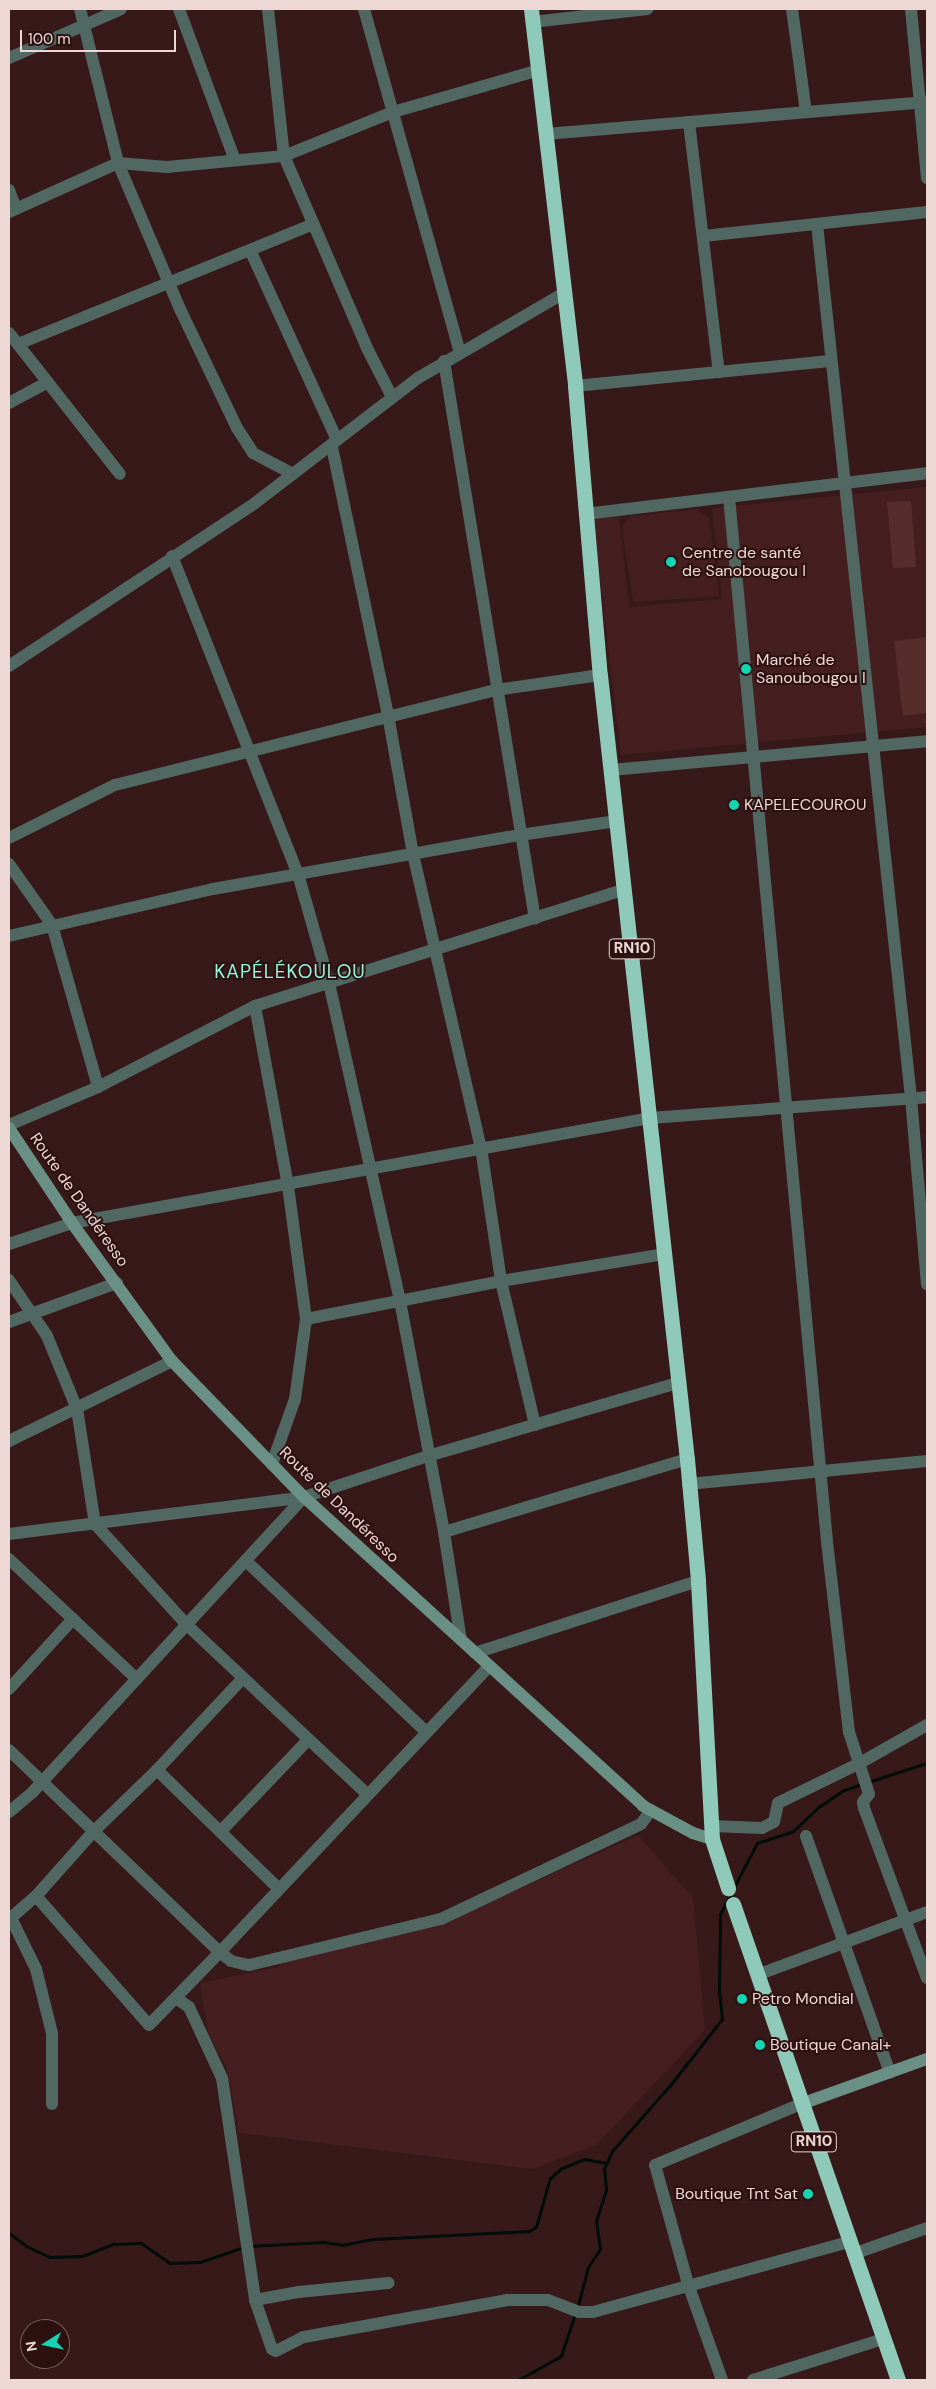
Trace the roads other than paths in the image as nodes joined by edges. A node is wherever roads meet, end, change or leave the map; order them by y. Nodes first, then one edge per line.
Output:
1 (80, 9) edge
2 (121, 9) edge
3 (179, 9) edge
4 (268, 9) edge
5 (364, 9) edge
6 (646, 9) edge
7 (792, 9) edge
8 (911, 9) edge
9 (532, 15) edge
10 (86, 25) junction
11 (9, 58) edge
12 (539, 70) junction
13 (924, 103) edge
14 (393, 112) junction
15 (806, 112) junction
16 (689, 122) junction
17 (546, 134) junction
18 (284, 156) junction
19 (235, 160) junction
20 (118, 163) junction
21 (927, 178) edge
22 (9, 190) edge
23 (12, 211) edge
24 (927, 212) edge
25 (314, 224) junction
26 (817, 224) junction
27 (703, 236) junction
28 (251, 252) junction
29 (170, 282) junction
30 (564, 293) junction
31 (9, 333) edge
32 (18, 344) junction
33 (460, 352) junction
34 (830, 361) junction
35 (444, 362) junction
36 (719, 372) junction
37 (48, 382) junction
38 (575, 386) junction
39 (392, 398) junction
40 (9, 402) edge
41 (335, 443) junction
42 (927, 472) edge
43 (120, 474) dead end
44 (293, 474) junction
45 (843, 483) junction
46 (728, 497) junction
47 (585, 514) junction
48 (172, 556) junction
49 (9, 666) edge
50 (600, 675) junction
51 (496, 690) junction
52 (388, 715) junction
53 (927, 741) edge
54 (873, 746) junction
55 (250, 748) junction
56 (754, 755) junction
57 (612, 770) junction
58 (617, 821) junction
59 (520, 835) junction
60 (9, 838) edge
61 (412, 854) junction
62 (9, 864) edge
63 (298, 874) junction
64 (625, 889) junction
65 (535, 919) junction
66 (52, 925) junction
67 (9, 936) edge
68 (437, 951) junction
69 (329, 983) junction
70 (255, 1006) junction
71 (98, 1087) junction
72 (927, 1096) edge
73 (911, 1098) junction
74 (788, 1107) junction
75 (650, 1118) junction
76 (9, 1127) edge
77 (12, 1141) edge
78 (481, 1148) junction
79 (372, 1169) junction
80 (288, 1186) junction
81 (72, 1223) junction
82 (9, 1244) edge
83 (664, 1254) junction
84 (9, 1280) edge
85 (501, 1281) junction
86 (117, 1283) junction
87 (927, 1284) edge
88 (400, 1301) junction
89 (32, 1314) junction
90 (306, 1320) junction
91 (9, 1322) edge
92 (172, 1361) junction
93 (678, 1384) junction
94 (76, 1409) junction
95 (535, 1425) junction
96 (9, 1441) edge
97 (428, 1456) junction
98 (687, 1459) junction
99 (927, 1461) edge
100 (272, 1464) junction
101 (821, 1472) junction
102 (688, 1484) junction
103 (304, 1497) junction
104 (95, 1524) junction
105 (444, 1532) junction
106 (9, 1534) edge
107 (9, 1559) edge
108 (246, 1561) junction
109 (698, 1581) junction
110 (73, 1620) junction
111 (186, 1625) junction
112 (461, 1640) junction
113 (475, 1654) junction
114 (489, 1667) junction
115 (243, 1678) junction
116 (136, 1679) junction
117 (9, 1689) edge
118 (927, 1725) edge
119 (426, 1732) junction
120 (308, 1740) junction
121 (9, 1750) edge
122 (862, 1769) junction
123 (157, 1770) junction
124 (40, 1784) junction
125 (367, 1794) junction
126 (651, 1810) junction
127 (9, 1812) edge
128 (94, 1831) junction
129 (221, 1831) junction
130 (712, 1832) junction
131 (806, 1836) dead end
132 (278, 1888) junction
133 (728, 1888) dead end
134 (36, 1896) junction
135 (733, 1904) dead end
136 (927, 1912) edge
137 (906, 1920) junction
138 (843, 1943) junction
139 (220, 1952) junction
140 (757, 1975) junction
141 (927, 1978) edge
142 (176, 1998) junction
143 (927, 2060) edge
144 (890, 2073) junction
145 (52, 2104) dead end
146 (801, 2104) junction
147 (927, 2228) edge
148 (851, 2248) junction
149 (389, 2283) dead end
150 (688, 2284) junction
151 (255, 2300) junction
152 (883, 2339) junction
153 (722, 2380) edge
154 (753, 2380) edge
155 (898, 2380) edge

1 - 10 street
2 - 10 street
3 - 19 street
4 - 18 street
5 - 14 street
6 - 9 street
7 - 15 street
8 - 13 street
9 - 12 highway, RN10
10 - 11 street
10 - 20 street
12 - 14 street
12 - 17 highway, RN10
13 - 15 street
13 - 21 street
14 - 18 street
14 - 33 street
15 - 16 street
16 - 17 street
16 - 27 street
17 - 30 highway, RN10
18 - 19 street
18 - 25 street
19 - 20 street
20 - 23 street
20 - 29 street
22 - 23 street
24 - 26 street
25 - 28 street
25 - 39 street
26 - 27 street
26 - 34 street
27 - 36 street
28 - 29 street
28 - 41 street
29 - 32 street
29 - 44 street
30 - 33 street
30 - 38 highway, RN10
31 - 32 street
32 - 37 street
33 - 35 street
34 - 36 street
34 - 45 street
35 - 39 street
35 - 51 street
36 - 38 street
37 - 40 street
37 - 43 street
38 - 47 highway, RN10
39 - 41 street
41 - 44 street
41 - 52 street
42 - 45 street
44 - 48 street
45 - 46 street
45 - 54 street
46 - 47 street
46 - 56 street
47 - 50 highway, RN10
48 - 49 street
48 - 55 street
50 - 51 street
50 - 57 highway, RN10
51 - 52 street
51 - 59 street
52 - 55 street
52 - 61 street
53 - 54 street
54 - 56 street
54 - 73 street
55 - 60 street
55 - 63 street
56 - 57 street
56 - 74 street
57 - 58 highway, RN10
58 - 59 street
58 - 64 highway, RN10
59 - 61 street
59 - 65 street
61 - 63 street
61 - 68 street
62 - 66 street
63 - 66 street
63 - 69 street
64 - 65 street
64 - 75 highway, RN10
65 - 68 street
66 - 67 street
66 - 71 street
68 - 69 street
68 - 78 street
69 - 70 street
69 - 79 street
70 - 71 street
70 - 80 street
71 - 76 street
72 - 73 street
73 - 74 street
73 - 87 street
74 - 75 street
74 - 101 street
75 - 78 street
75 - 83 highway, RN10
76 - 77 street, Route de Dandéresso
77 - 81 street, Route de Dandéresso
78 - 79 street
78 - 85 street
79 - 80 street
79 - 88 street
80 - 81 street
80 - 90 street
81 - 82 street
81 - 86 street, Route de Dandéresso
83 - 85 street
83 - 93 highway, RN10
84 - 89 street
85 - 88 street
85 - 95 street
86 - 89 street
86 - 92 street, Route de Dandéresso
88 - 90 street
88 - 97 street
89 - 91 street
89 - 94 street
90 - 100 street
92 - 94 street
92 - 100 street, Route de Dandéresso
93 - 95 street
93 - 98 highway, RN10
94 - 96 street
94 - 104 street
95 - 97 street
97 - 103 street
97 - 105 street
98 - 102 highway, RN10
98 - 105 street
99 - 101 street
100 - 103 street, Route de Dandéresso
101 - 102 street
101 - 122 street
102 - 109 highway, RN10
103 - 104 street
103 - 108 street
103 - 112 street, Route de Dandéresso
104 - 106 street
104 - 111 street
105 - 112 street
107 - 110 street
108 - 111 street
108 - 119 street
109 - 113 street
109 - 130 highway, RN10
110 - 116 street
110 - 117 street
111 - 115 street
111 - 116 street
112 - 113 street, Route de Dandéresso
113 - 114 street, Route de Dandéresso
114 - 119 street
114 - 126 street, Route de Dandéresso
115 - 120 street
115 - 123 street
116 - 124 street
118 - 122 street
119 - 125 street
120 - 125 street
120 - 129 street
121 - 124 street
122 - 130 street
122 - 137 street
123 - 128 street
123 - 129 street
124 - 127 street
124 - 128 street
125 - 132 street
126 - 130 street, Route de Dandéresso
126 - 139 street
128 - 134 street
128 - 139 street
129 - 132 street
130 - 133 highway, RN10
131 - 138 street
132 - 139 street
134 - 142 street
134 - 145 street
135 - 140 highway, RN10
136 - 137 street
137 - 138 street
137 - 141 street
138 - 140 street
138 - 144 street
139 - 142 street
140 - 146 highway, RN10
142 - 151 street
143 - 144 street
144 - 146 street
146 - 148 highway, RN10
146 - 150 street
147 - 148 street
148 - 150 street
148 - 152 highway, RN10
149 - 151 street
150 - 151 street
150 - 153 street
152 - 154 street
152 - 155 highway, RN10

